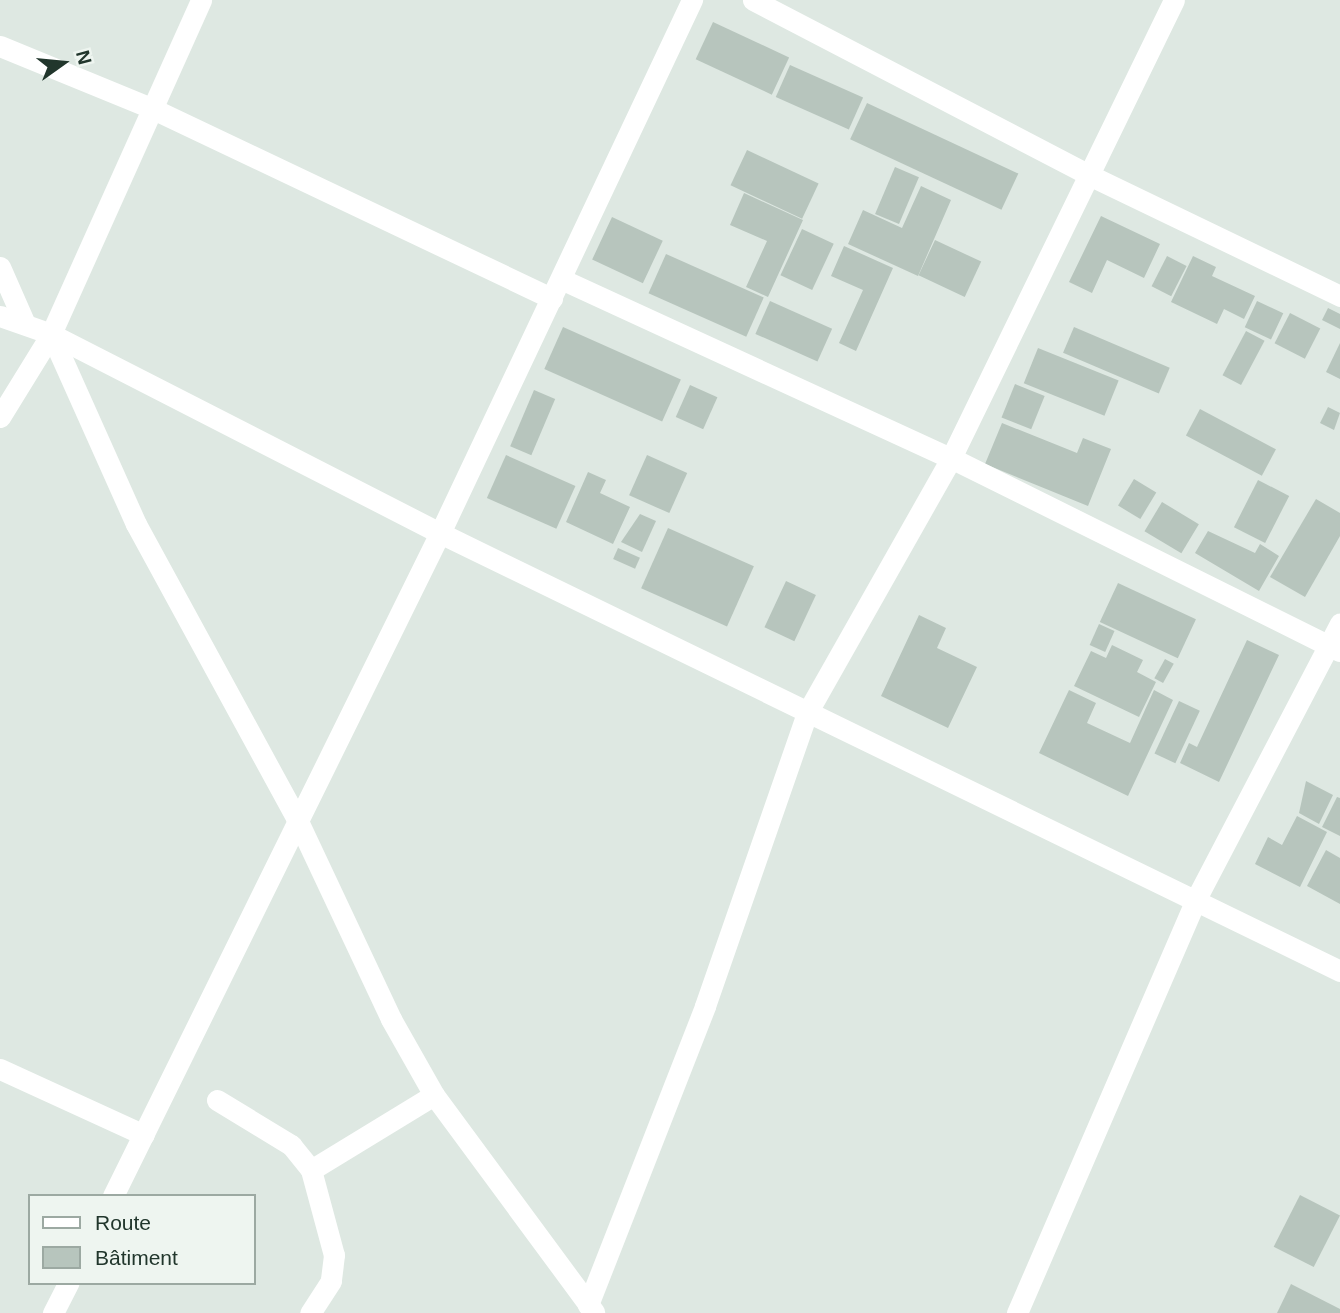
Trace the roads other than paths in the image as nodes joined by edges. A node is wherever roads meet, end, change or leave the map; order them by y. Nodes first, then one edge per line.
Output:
1 (201, 0) edge
2 (692, 0) edge
3 (753, 0) edge
4 (1174, 0) edge
5 (0, 46) edge
6 (151, 108) junction
7 (1089, 175) junction
8 (0, 267) edge
9 (557, 288) junction
10 (1340, 296) edge
11 (0, 316) edge
12 (25, 324) junction
13 (51, 334) junction
14 (0, 417) edge
15 (951, 458) junction
16 (440, 533) junction
17 (1340, 623) edge
18 (1334, 648) edge
19 (807, 713) junction
20 (296, 817) junction
21 (1196, 899) junction
22 (1340, 971) edge
23 (0, 1069) edge
24 (433, 1095) junction
25 (217, 1100) dead end
26 (144, 1135) junction
27 (312, 1170) junction
28 (114, 1194) edge
29 (67, 1285) edge
30 (592, 1309) edge
31 (53, 1313) edge
32 (310, 1313) edge
33 (1017, 1313) edge

1 - 6 street
2 - 9 street
3 - 7 street
4 - 7 street
5 - 6 street
6 - 9 street
6 - 13 street
7 - 10 street
7 - 15 street
8 - 12 street
9 - 15 street
9 - 16 street
11 - 12 street
12 - 13 street
13 - 14 street
13 - 16 street
13 - 20 street
15 - 18 street
15 - 19 street
16 - 19 street
16 - 20 street
17 - 18 street
18 - 21 street
19 - 21 street
19 - 30 street
20 - 24 street
20 - 26 street
21 - 22 street
21 - 33 street
23 - 26 street
24 - 27 street
24 - 30 street
25 - 27 street
26 - 28 street
27 - 32 street
29 - 31 street

